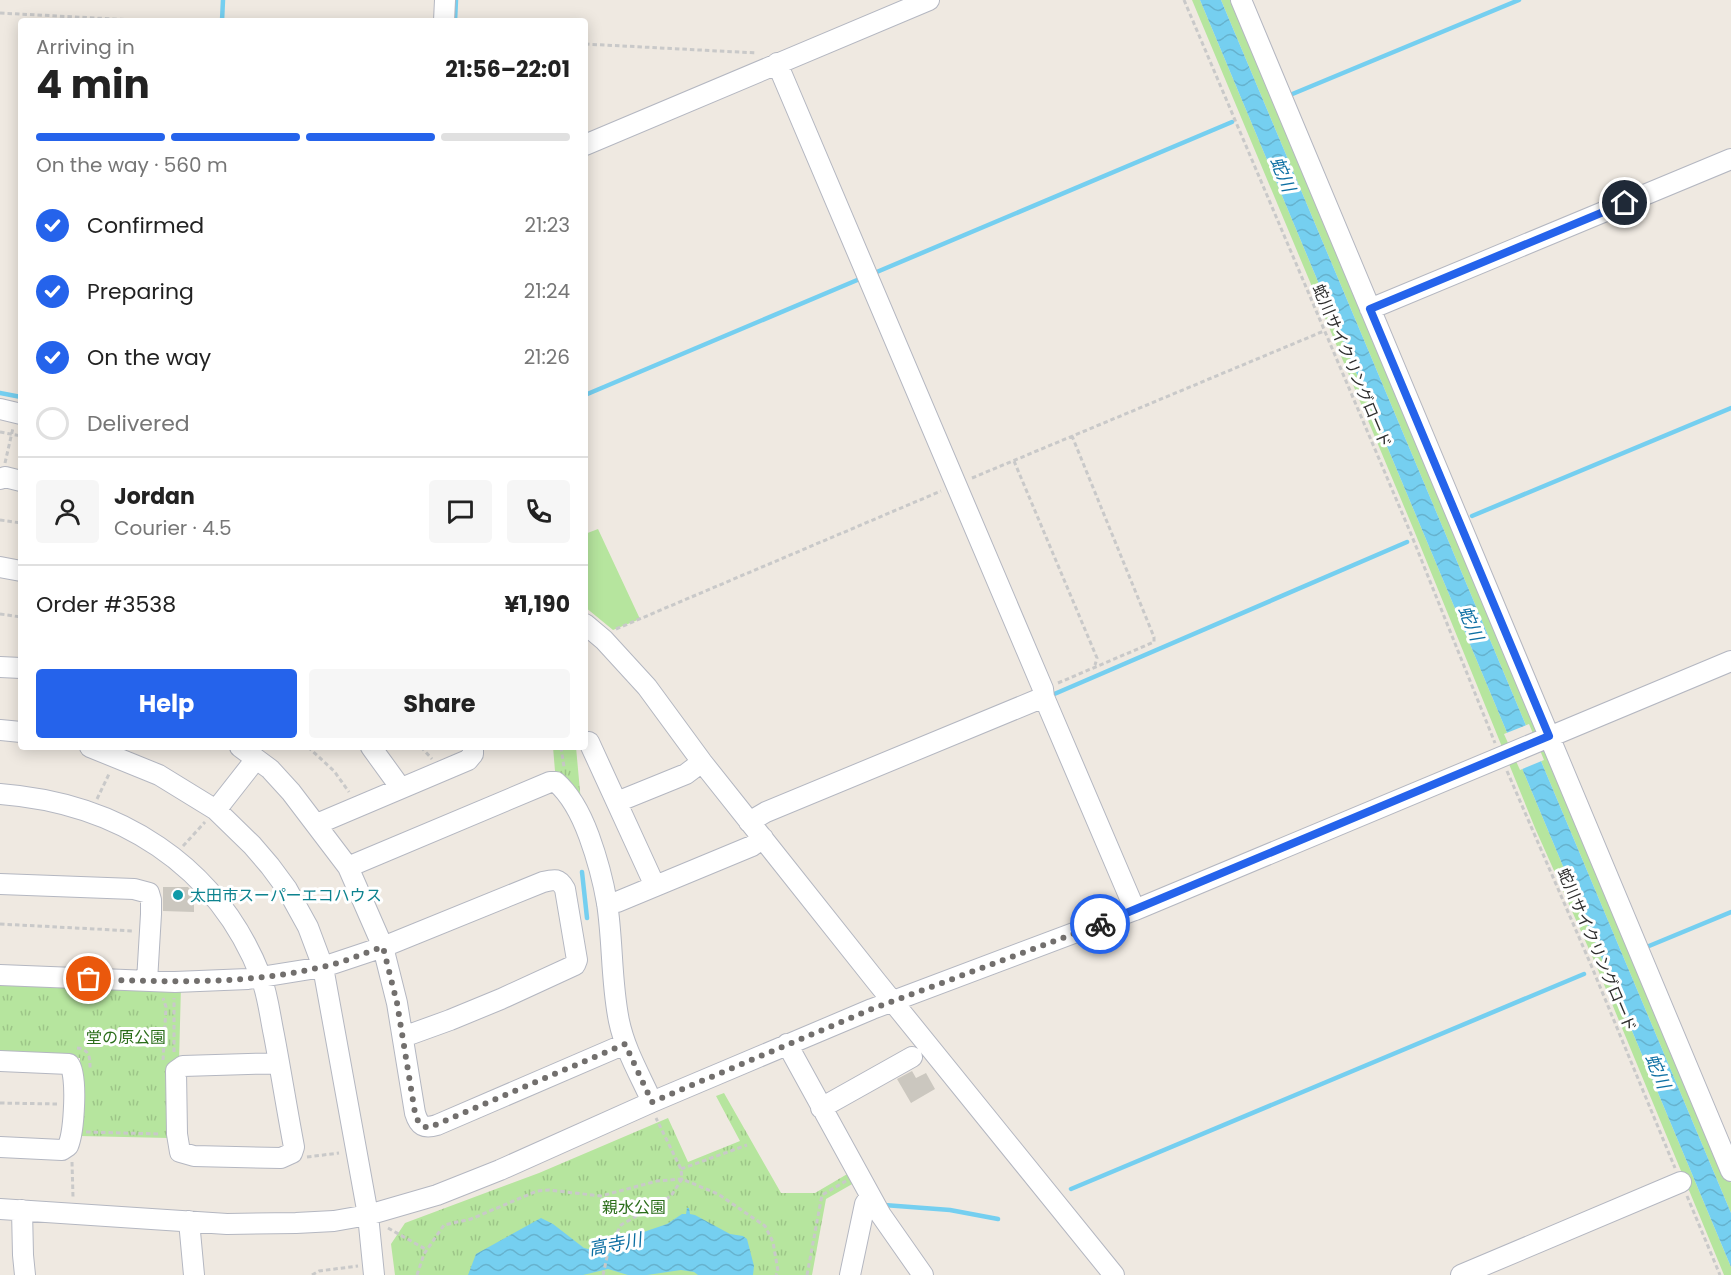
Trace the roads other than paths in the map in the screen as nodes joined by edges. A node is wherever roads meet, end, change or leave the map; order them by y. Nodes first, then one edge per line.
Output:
1 (445, 0) edge
2 (928, 0) edge
3 (1241, 0) edge
4 (444, 18) edge
5 (777, 63) junction
6 (588, 144) edge
7 (1731, 159) edge
8 (1370, 309) junction
9 (1, 476) edge
10 (18, 480) edge
11 (0, 567) edge
12 (18, 570) edge
13 (588, 627) edge
14 (1731, 661) edge
15 (0, 667) edge
16 (18, 668) edge
17 (1043, 693) junction
18 (0, 730) edge
19 (18, 732) edge
20 (1548, 737) junction
21 (589, 741) dead end
22 (97, 750) edge
23 (244, 750) edge
24 (373, 750) edge
25 (472, 750) edge
26 (256, 759) junction
27 (702, 762) junction
28 (400, 787) junction
29 (0, 794) edge
30 (617, 802) junction
31 (212, 815) junction
32 (749, 822) junction
33 (317, 824) junction
34 (763, 838) junction
35 (348, 867) junction
36 (0, 884) edge
37 (655, 886) junction
38 (607, 904) junction
39 (1135, 910) junction
40 (383, 947) junction
41 (323, 967) junction
42 (0, 975) edge
43 (261, 978) junction
44 (152, 988) junction
45 (894, 1001) junction
46 (403, 1037) junction
47 (625, 1044) junction
48 (788, 1044) junction
49 (912, 1057) dead end
50 (0, 1061) edge
51 (279, 1063) junction
52 (821, 1108) junction
53 (653, 1109) junction
54 (0, 1147) edge
55 (1730, 1165) edge
56 (1681, 1182) road end
57 (870, 1196) junction
58 (0, 1209) edge
59 (21, 1210) junction
60 (368, 1215) junction
61 (189, 1221) junction
62 (367, 1271) edge
63 (26, 1275) edge
64 (194, 1275) edge
65 (850, 1275) edge
66 (923, 1275) edge
67 (1114, 1275) edge
68 (1461, 1275) edge

1 - 4 street
2 - 5 street
3 - 8 street
5 - 6 street
5 - 17 street
7 - 8 street
8 - 20 street
9 - 10 street
11 - 12 street
13 - 27 street
14 - 20 street
15 - 16 street
17 - 32 street
17 - 39 street
18 - 19 street
20 - 39 street
20 - 55 street
21 - 30 street
22 - 31 street
23 - 26 street
24 - 28 street
25 - 28 street
26 - 31 street
26 - 33 street
27 - 30 street
27 - 32 street
28 - 33 street
29 - 43 street
30 - 37 street
31 - 41 street
32 - 34 street
33 - 35 street
34 - 37 street
34 - 45 street
35 - 38 street
35 - 40 street
36 - 44 street
37 - 38 street
38 - 47 street
39 - 45 street
40 - 41 street
40 - 46 street
40 - 46 street
41 - 43 street
41 - 60 street
42 - 44 street
43 - 44 street
43 - 51 street
45 - 48 street
45 - 67 street
46 - 47 street
47 - 53 street
48 - 52 street
48 - 53 street
49 - 52 street
50 - 54 street
51 - 51 street
52 - 57 street
53 - 60 street
56 - 68 street
57 - 65 street
57 - 66 street
58 - 59 street
59 - 61 street
59 - 63 street
60 - 61 street
60 - 62 street
61 - 64 street

